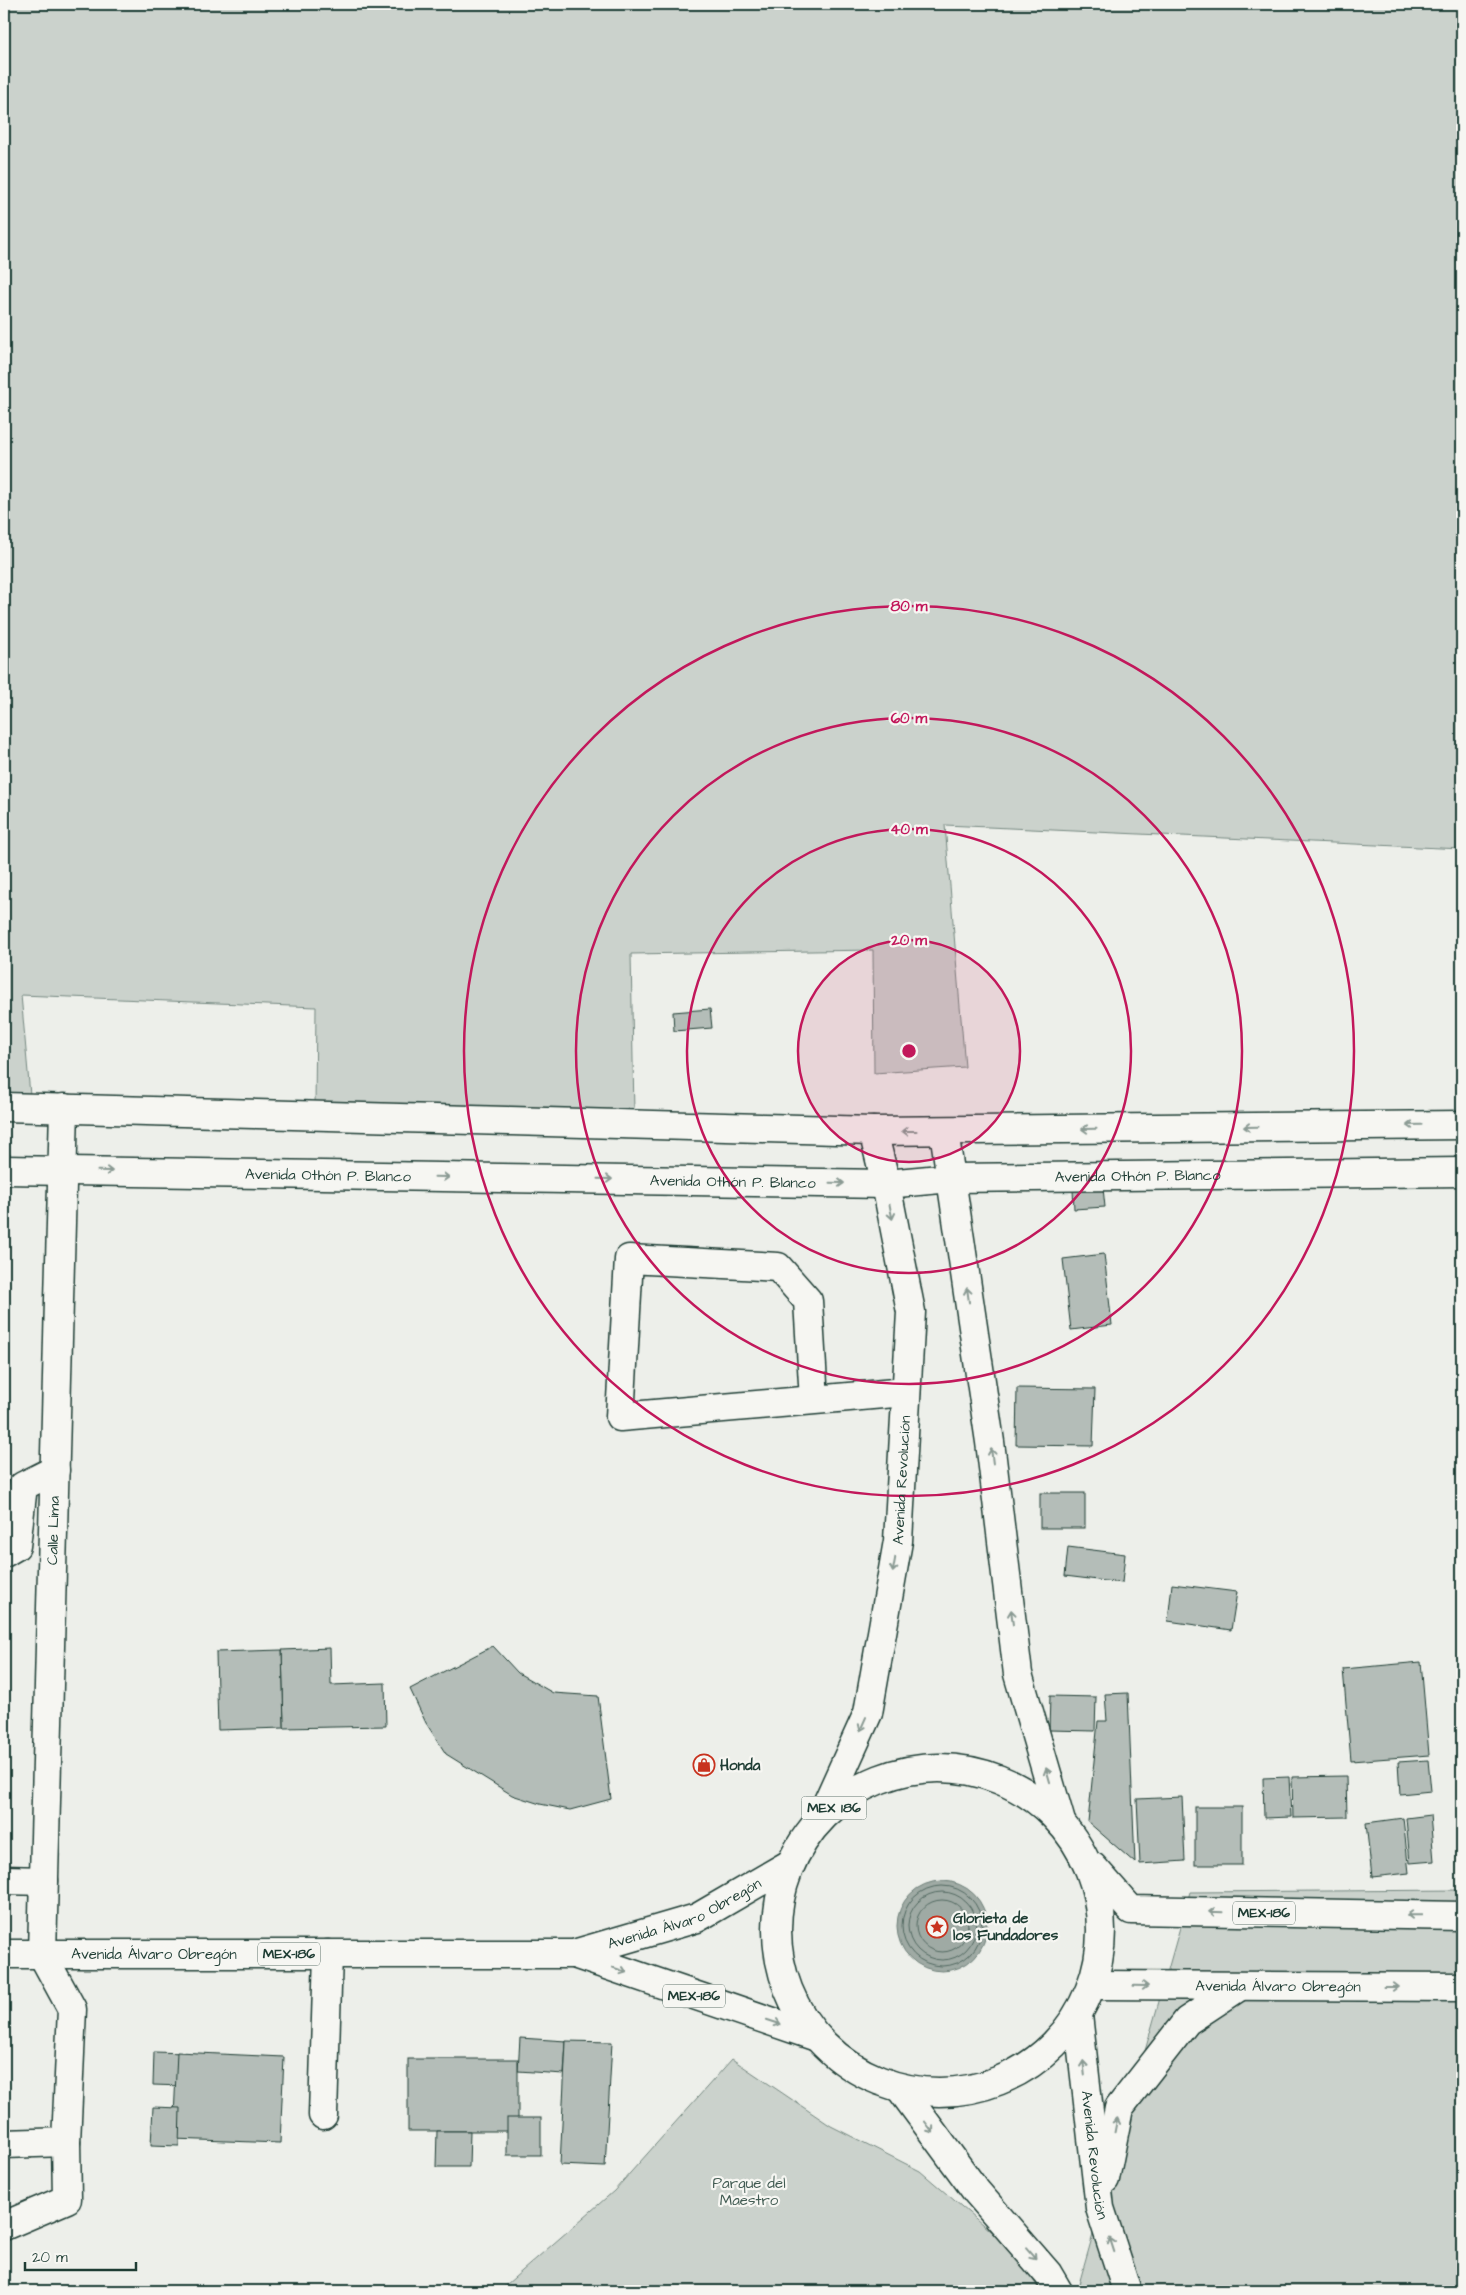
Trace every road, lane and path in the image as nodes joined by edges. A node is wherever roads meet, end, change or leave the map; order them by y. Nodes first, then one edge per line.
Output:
1 (4, 1108) edge
2 (64, 1108) junction
3 (1462, 1125) edge
4 (873, 1130) junction
5 (944, 1130) junction
6 (4, 1170) edge
7 (62, 1170) junction
8 (1462, 1172) edge
9 (951, 1178) junction
10 (886, 1184) junction
11 (906, 1392) junction
12 (814, 1400) junction
13 (55, 1470) junction
14 (4, 1554) edge
15 (820, 1819) junction
16 (1061, 1822) junction
17 (1087, 1860) junction
18 (790, 1864) junction
19 (4, 1880) edge
20 (44, 1881) junction
21 (1462, 1916) edge
22 (4, 1954) edge
23 (42, 1954) junction
24 (328, 1954) junction
25 (574, 1954) junction
26 (1093, 1986) junction
27 (1462, 1987) edge
28 (1237, 1988) junction
29 (1078, 2015) junction
30 (814, 2036) junction
31 (900, 2088) junction
32 (324, 2114) dead end
33 (66, 2142) junction
34 (4, 2144) edge
35 (1100, 2208) junction
36 (4, 2226) edge
37 (1058, 2291) edge
38 (1127, 2291) edge

1 - 2 street
2 - 4 street
2 - 7 street, Calle Lima
3 -> 5 street
5 -> 4 street
4 - 10 street, Avenida Revolución
5 - 9 street
6 - 7 street, Avenida Othón P. Blanco
7 -> 10 street, Avenida Othón P. Blanco
7 - 13 street, Calle Lima
8 - 9 street, Avenida Othón P. Blanco
9 - 10 street, Avenida Othón P. Blanco
16 -> 9 street
10 -> 11 street, Avenida Revolución
11 - 12 street
11 -> 15 street, Avenida Revolución
12 - 12 street
13 - 14 street
13 - 20 street, Calle Lima
15 - 16 street, Avenida Álvaro Obregón / MEX 186
15 - 18 street, Avenida Álvaro Obregón / MEX 186
16 - 17 street, Avenida Álvaro Obregón / MEX 186
21 -> 17 street, Avenida Álvaro Obregón / MEX-186
17 - 26 street, Avenida Álvaro Obregón / MEX 186
18 - 25 street, Avenida Álvaro Obregón / MEX-186
18 - 30 street, Avenida Álvaro Obregón / MEX 186
19 - 20 street
20 - 23 street, Calle Lima
22 - 23 street, Avenida Álvaro Obregón / MEX-186
23 - 24 street, Avenida Álvaro Obregón / MEX-186
23 - 33 street
24 - 25 street, Avenida Álvaro Obregón / MEX-186
24 - 32 street
25 -> 30 street, Avenida Álvaro Obregón / MEX-186
26 -> 28 street, Avenida Álvaro Obregón
26 - 29 street, Avenida Álvaro Obregón / MEX 186
28 -> 27 street, Avenida Álvaro Obregón
35 -> 28 street
29 - 31 street, Avenida Álvaro Obregón / MEX 186
35 -> 29 street, Avenida Revolución
30 - 31 street, Avenida Álvaro Obregón / MEX 186
31 -> 37 street
33 - 34 street
33 - 36 street
38 -> 35 street, Avenida Revolución

